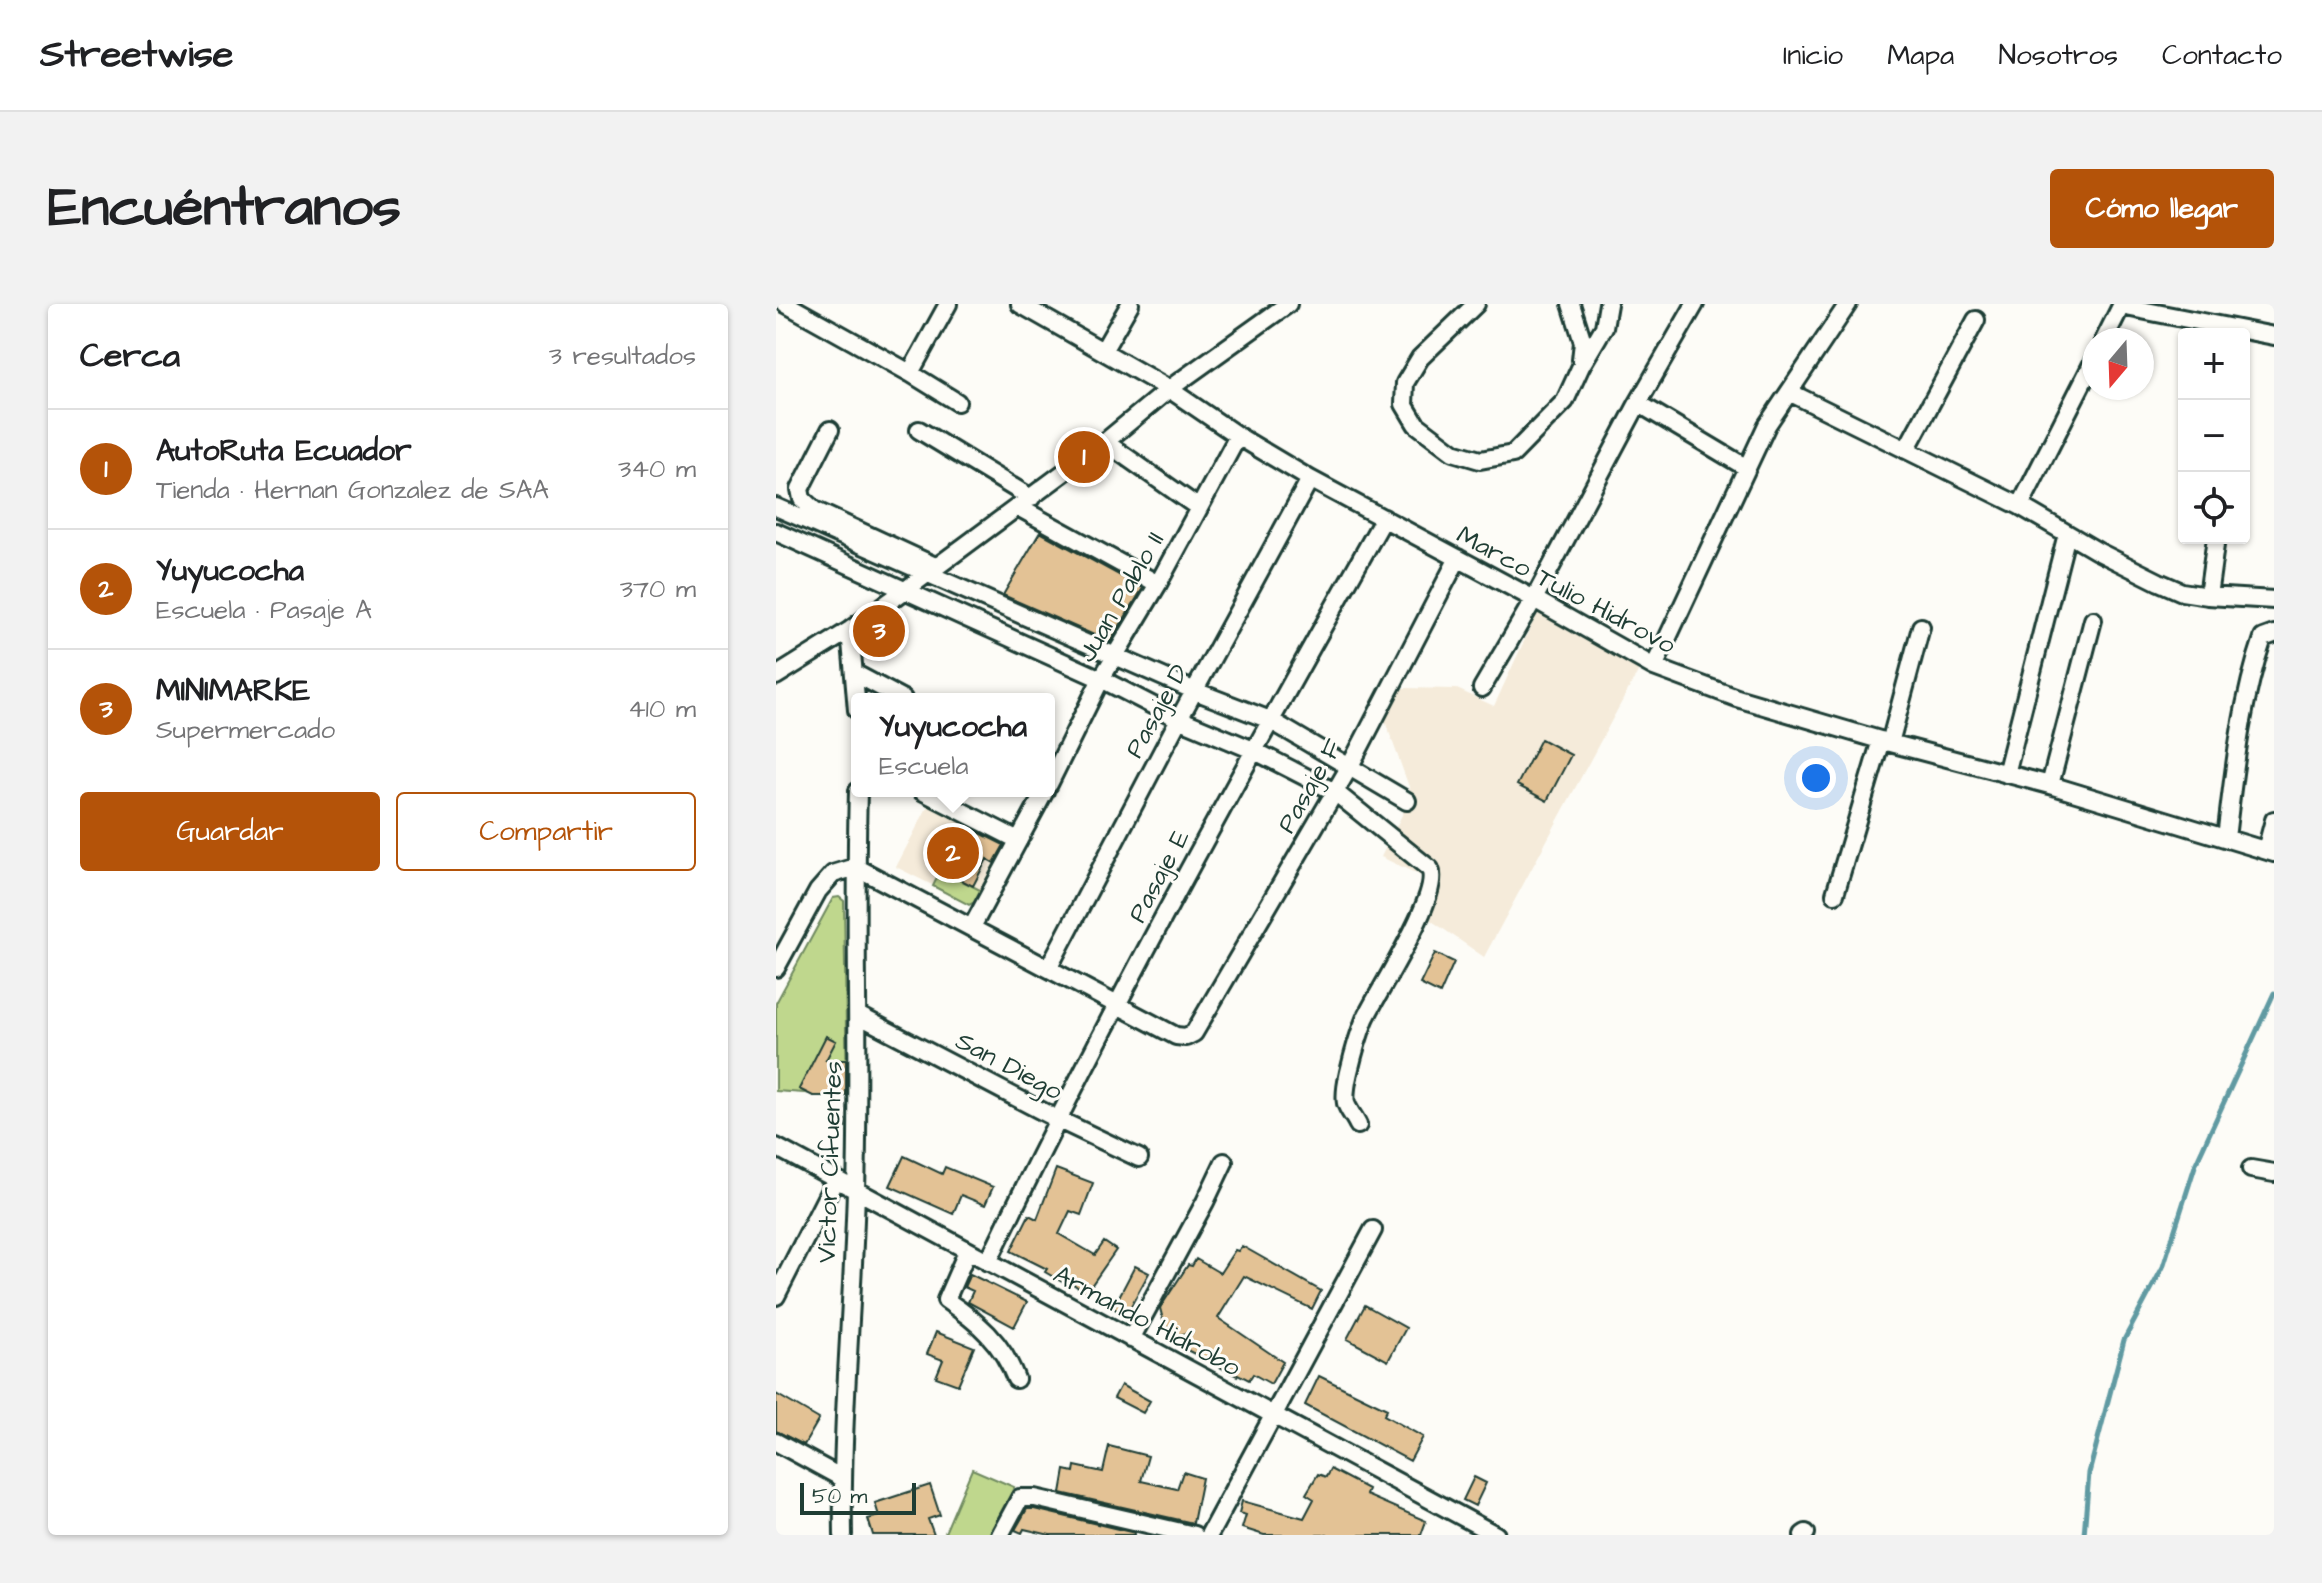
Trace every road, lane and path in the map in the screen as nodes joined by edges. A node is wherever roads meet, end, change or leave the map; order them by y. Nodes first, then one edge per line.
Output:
1 (786, 304) edge
2 (948, 304) edge
3 (1020, 304) edge
4 (1130, 304) edge
5 (1288, 304) edge
6 (1476, 304) edge
7 (1571, 304) edge
8 (1608, 304) edge
9 (1695, 304) edge
10 (1848, 304) edge
11 (2122, 305) edge
12 (1976, 320) dead end
13 (2110, 328) edge
14 (2274, 336) edge
15 (1103, 351) junction
16 (1581, 366) junction
17 (910, 373) junction
18 (2082, 384) edge
19 (1169, 389) junction
20 (1789, 392) junction
21 (957, 402) dead end
22 (1638, 403) junction
23 (830, 430) dead end
24 (919, 430) dead end
25 (1238, 436) junction
26 (1105, 442) junction
27 (1906, 450) junction
28 (1747, 468) junction
29 (1310, 479) junction
30 (1025, 502) junction
31 (2020, 506) junction
32 (776, 507) edge
33 (1199, 508) junction
34 (1384, 518) junction
35 (776, 532) edge
36 (2067, 534) junction
37 (2215, 544) edge
38 (1458, 558) junction
39 (930, 570) junction
40 (1158, 584) junction
41 (904, 591) junction
42 (2208, 596) junction
43 (1534, 599) junction
44 (2274, 600) edge
45 (2093, 620) dead end
46 (1921, 627) dead end
47 (850, 630) junction
48 (2274, 634) edge
49 (1116, 656) junction
50 (1654, 667) junction
51 (856, 674) junction
52 (776, 676) edge
53 (1101, 679) junction
54 (1482, 688) dead end
55 (1195, 691) junction
56 (857, 693) edge
57 (892, 693) edge
58 (1179, 719) junction
59 (1270, 720) junction
60 (1885, 742) junction
61 (1253, 750) junction
62 (1350, 766) junction
63 (1055, 771) edge
64 (2006, 774) junction
65 (2050, 785) junction
66 (1335, 792) junction
67 (858, 797) edge
68 (934, 797) edge
69 (1041, 797) edge
70 (1407, 801) dead end
71 (2274, 820) edge
72 (2226, 838) junction
73 (1018, 840) junction
74 (2270, 852) edge
75 (856, 867) junction
76 (1835, 894) dead end
77 (972, 927) junction
78 (1049, 967) junction
79 (776, 968) edge
80 (1118, 1005) junction
81 (858, 1015) junction
82 (1057, 1119) junction
83 (1358, 1125) dead end
84 (776, 1147) edge
85 (1139, 1158) dead end
86 (1224, 1162) dead end
87 (2251, 1169) dead end
88 (2274, 1173) edge
89 (835, 1180) junction
90 (856, 1192) junction
91 (1373, 1230) dead end
92 (967, 1252) junction
93 (988, 1262) junction
94 (776, 1296) edge
95 (1131, 1339) junction
96 (1016, 1379) dead end
97 (1275, 1417) junction
98 (776, 1442) edge
99 (842, 1478) junction
100 (843, 1535) edge
101 (1000, 1535) edge
102 (1194, 1535) edge
103 (1209, 1535) edge
104 (1496, 1535) edge

1 - 17 street
2 - 17 street
3 - 15 street, Marco Tulio Hidrovo
4 - 15 street
5 - 19 street
6 - 16 street
7 - 16 street
8 - 16 street
9 - 22 street
10 - 20 street
11 - 13 street
11 - 14 street
12 - 27 street
15 - 19 street, Marco Tulio Hidrovo
17 - 21 street
18 - 31 street
19 - 25 street, Marco Tulio Hidrovo
19 - 26 street
20 - 27 street
20 - 28 street
22 - 28 street
22 - 43 street
23 - 39 street
24 - 30 street
25 - 29 street, Marco Tulio Hidrovo
25 - 33 street, Juan Pablo II
26 - 30 street
26 - 33 street
27 - 31 street
28 - 50 street
29 - 34 street, Marco Tulio Hidrovo
29 - 55 street, Pasaje D
30 - 39 street
30 - 40 street
31 - 36 street
32 - 39 street
33 - 40 street, Juan Pablo II
34 - 38 street, Marco Tulio Hidrovo
34 - 59 street, Pasaje E
35 - 41 street
36 - 42 street
36 - 64 street
37 - 42 street
38 - 43 street, Marco Tulio Hidrovo
38 - 62 street, Pasaje F
39 - 41 street
39 - 49 street
40 - 49 street, Juan Pablo II
41 - 47 street
41 - 53 street
42 - 44 street
43 - 50 street, Marco Tulio Hidrovo
43 - 54 street
45 - 65 street
46 - 60 street
47 - 51 street
47 - 52 street
48 - 72 street
49 - 53 street, Juan Pablo II
49 - 55 street
50 - 60 street, Marco Tulio Hidrovo
51 - 56 street
51 - 57 street
53 - 58 street
53 - 63 street, Juan Pablo II
55 - 58 street, Pasaje D
55 - 59 street
58 - 61 street
58 - 78 street, Pasaje D
59 - 61 street, Pasaje E
59 - 62 street
60 - 64 street, Marco Tulio Hidrovo
60 - 76 street
61 - 66 street
61 - 80 street, Pasaje E
62 - 66 street, Pasaje F
62 - 70 street
64 - 65 street, Marco Tulio Hidrovo
65 - 72 street, Marco Tulio Hidrovo
66 - 80 street, Pasaje F
66 - 83 street
67 - 75 street, Victor Cifuentes
68 - 73 street
69 - 73 street, Juan Pablo II
71 - 74 street
72 - 74 street, Marco Tulio Hidrovo
73 - 77 street, Juan Pablo II
75 - 77 street
75 - 79 street
75 - 81 street, Victor Cifuentes
77 - 78 street
78 - 80 street
80 - 82 street, Pasaje E
81 - 82 street, San Diego
81 - 90 street, Victor Cifuentes
82 - 85 street, San Diego
82 - 93 street, Pasaje E
84 - 89 street, Armando Hidrobo
86 - 95 street
87 - 88 street
89 - 90 street, Armando Hidrobo
89 - 94 street
90 - 92 street, Armando Hidrobo
90 - 99 street, Victor Cifuentes
91 - 97 street
92 - 93 street, Armando Hidrobo
92 - 96 street
93 - 95 street, Armando Hidrobo
95 - 97 street, Armando Hidrobo
97 - 103 street
97 - 104 street, Armando Hidrobo
98 - 99 street
99 - 100 street, Victor Cifuentes
101 - 102 street

